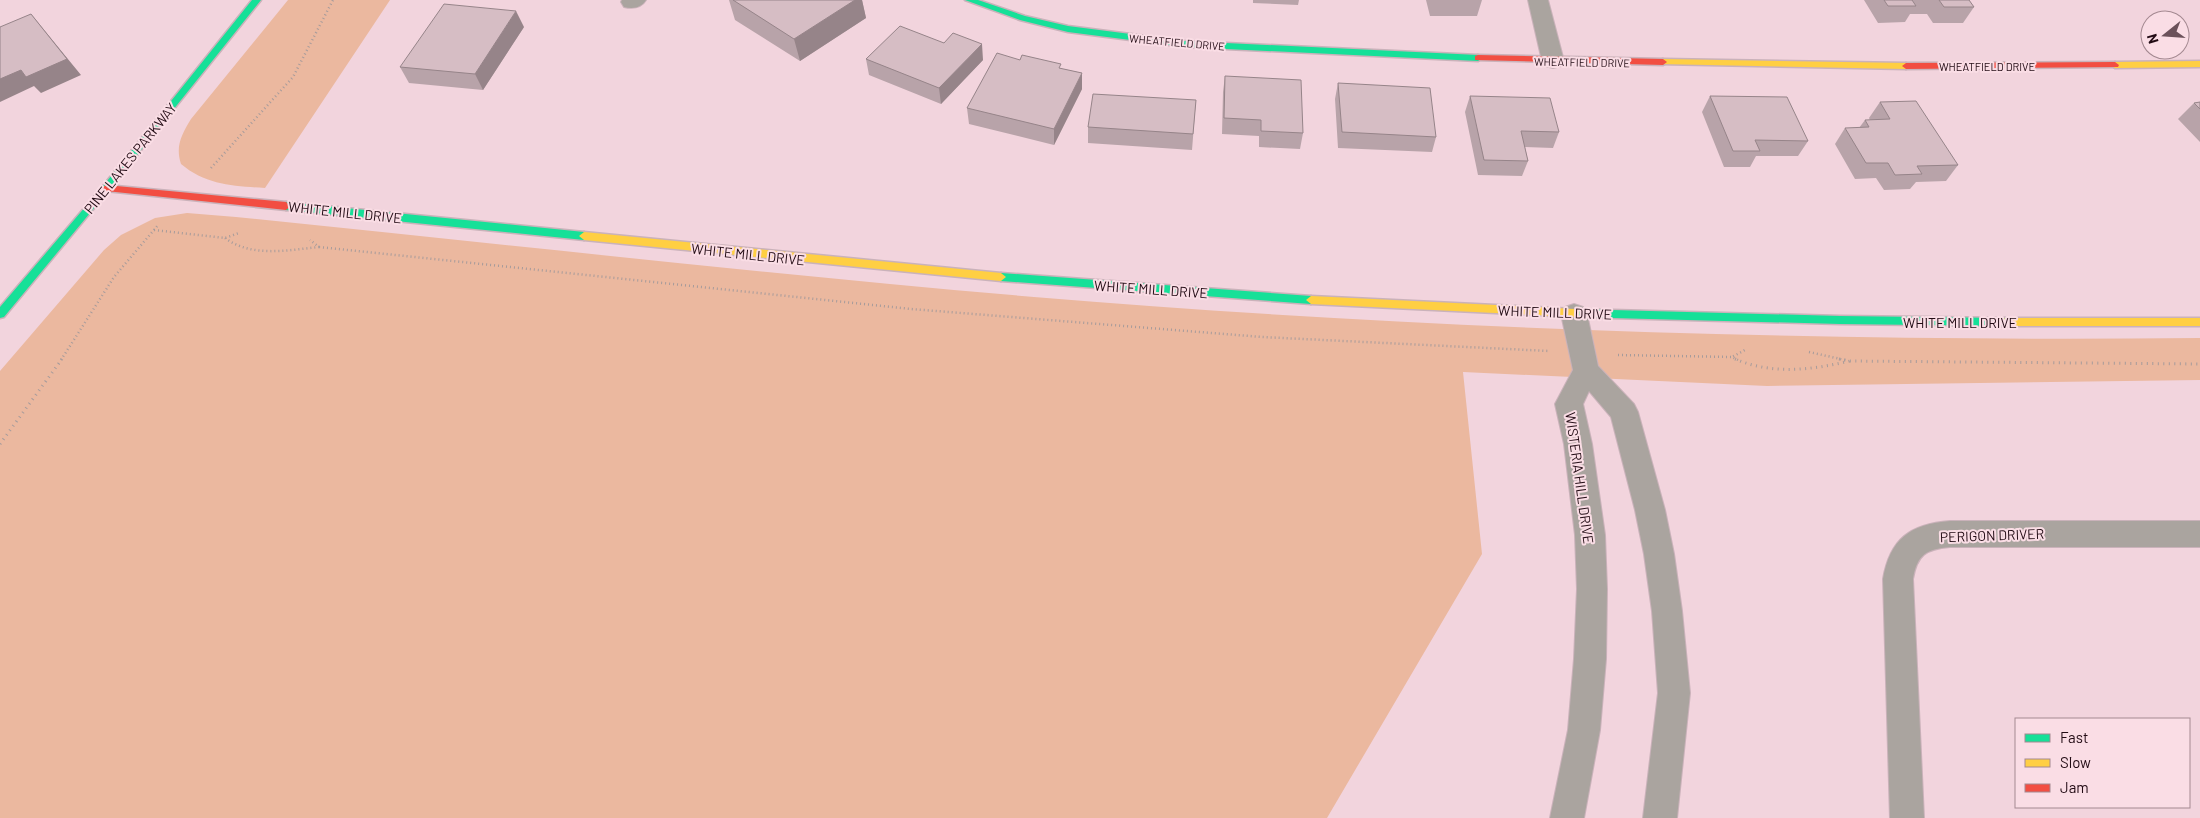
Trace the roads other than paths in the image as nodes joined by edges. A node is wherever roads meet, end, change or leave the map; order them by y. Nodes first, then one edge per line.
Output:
1 (257, 0) edge
2 (972, 0) edge
3 (1538, 0) edge
4 (1554, 61) junction
5 (2200, 64) edge
6 (106, 188) junction
7 (0, 314) edge
8 (1574, 314) junction
9 (2200, 322) edge
10 (1586, 370) junction
11 (2200, 534) edge
12 (1567, 818) edge
13 (1660, 818) edge
14 (1906, 818) edge

1 - 6 street, PINE LAKES PARKWAY
2 - 4 street, WHEATFIELD DRIVE
3 - 4 street
4 - 5 street, WHEATFIELD DRIVE
6 - 7 street, PINE LAKES PARKWAY
6 - 8 street, WHITE MILL DRIVE
8 - 9 street, WHITE MILL DRIVE
8 - 10 street
10 - 12 street, WISTERIA HILL DRIVE
10 - 13 street
11 - 14 street, PERIGON DRIVER

